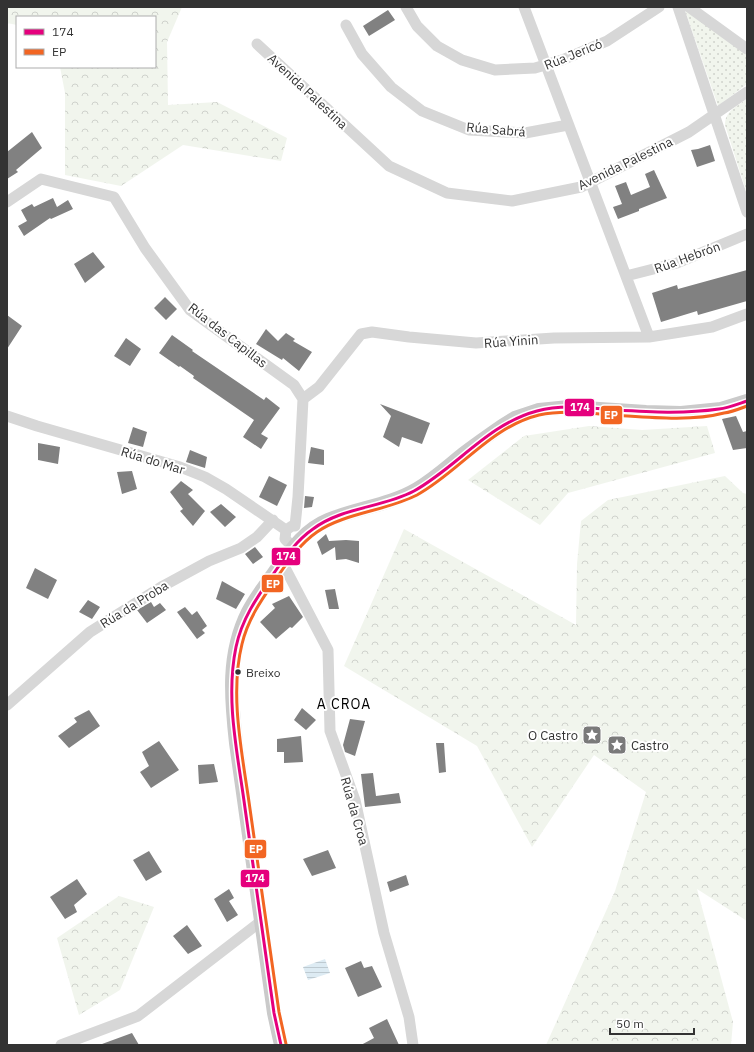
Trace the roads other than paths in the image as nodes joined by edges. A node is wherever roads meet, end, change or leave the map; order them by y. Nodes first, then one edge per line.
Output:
1 (406, 7) edge
2 (524, 7) edge
3 (659, 7) edge
4 (678, 7) edge
5 (689, 7) edge
6 (346, 25) dead end
7 (257, 44) dead end
8 (747, 49) edge
9 (547, 66) junction
10 (747, 92) edge
11 (714, 115) junction
12 (568, 125) junction
13 (590, 182) junction
14 (7, 202) edge
15 (747, 212) edge
16 (747, 234) edge
17 (626, 276) junction
18 (747, 314) edge
19 (649, 337) junction
20 (302, 399) junction
21 (747, 401) edge
22 (7, 416) edge
23 (273, 520) junction
24 (296, 529) junction
25 (293, 548) junction
26 (282, 562) junction
27 (7, 706) edge
28 (260, 922) junction
29 (62, 1045) edge
30 (281, 1045) edge
31 (413, 1045) edge

1 - 9 street, Rúa Jericó
2 - 9 street
3 - 9 street, Rúa Jericó
4 - 11 street
5 - 8 street
6 - 12 street, Rúa Sabrá
7 - 13 street, Avenida Palestina
9 - 12 street
10 - 11 street, Avenida Palestina
11 - 13 street, Avenida Palestina
11 - 15 street
12 - 13 street
13 - 17 street
14 - 20 street, Rúa das Capillas
16 - 17 street, Rúa Hebrón
17 - 19 street
18 - 19 street, Rúa Yinin
19 - 20 street, Rúa Yinin
20 - 24 street
21 - 24 main road
22 - 23 street, Rúa do Mar
23 - 24 street, Rúa do Mar
23 - 27 street, Rúa da Proba
24 - 25 main road
24 - 25 street
25 - 26 main road
26 - 28 main road
26 - 31 street, Rúa da Croa
28 - 29 street
28 - 30 main road

